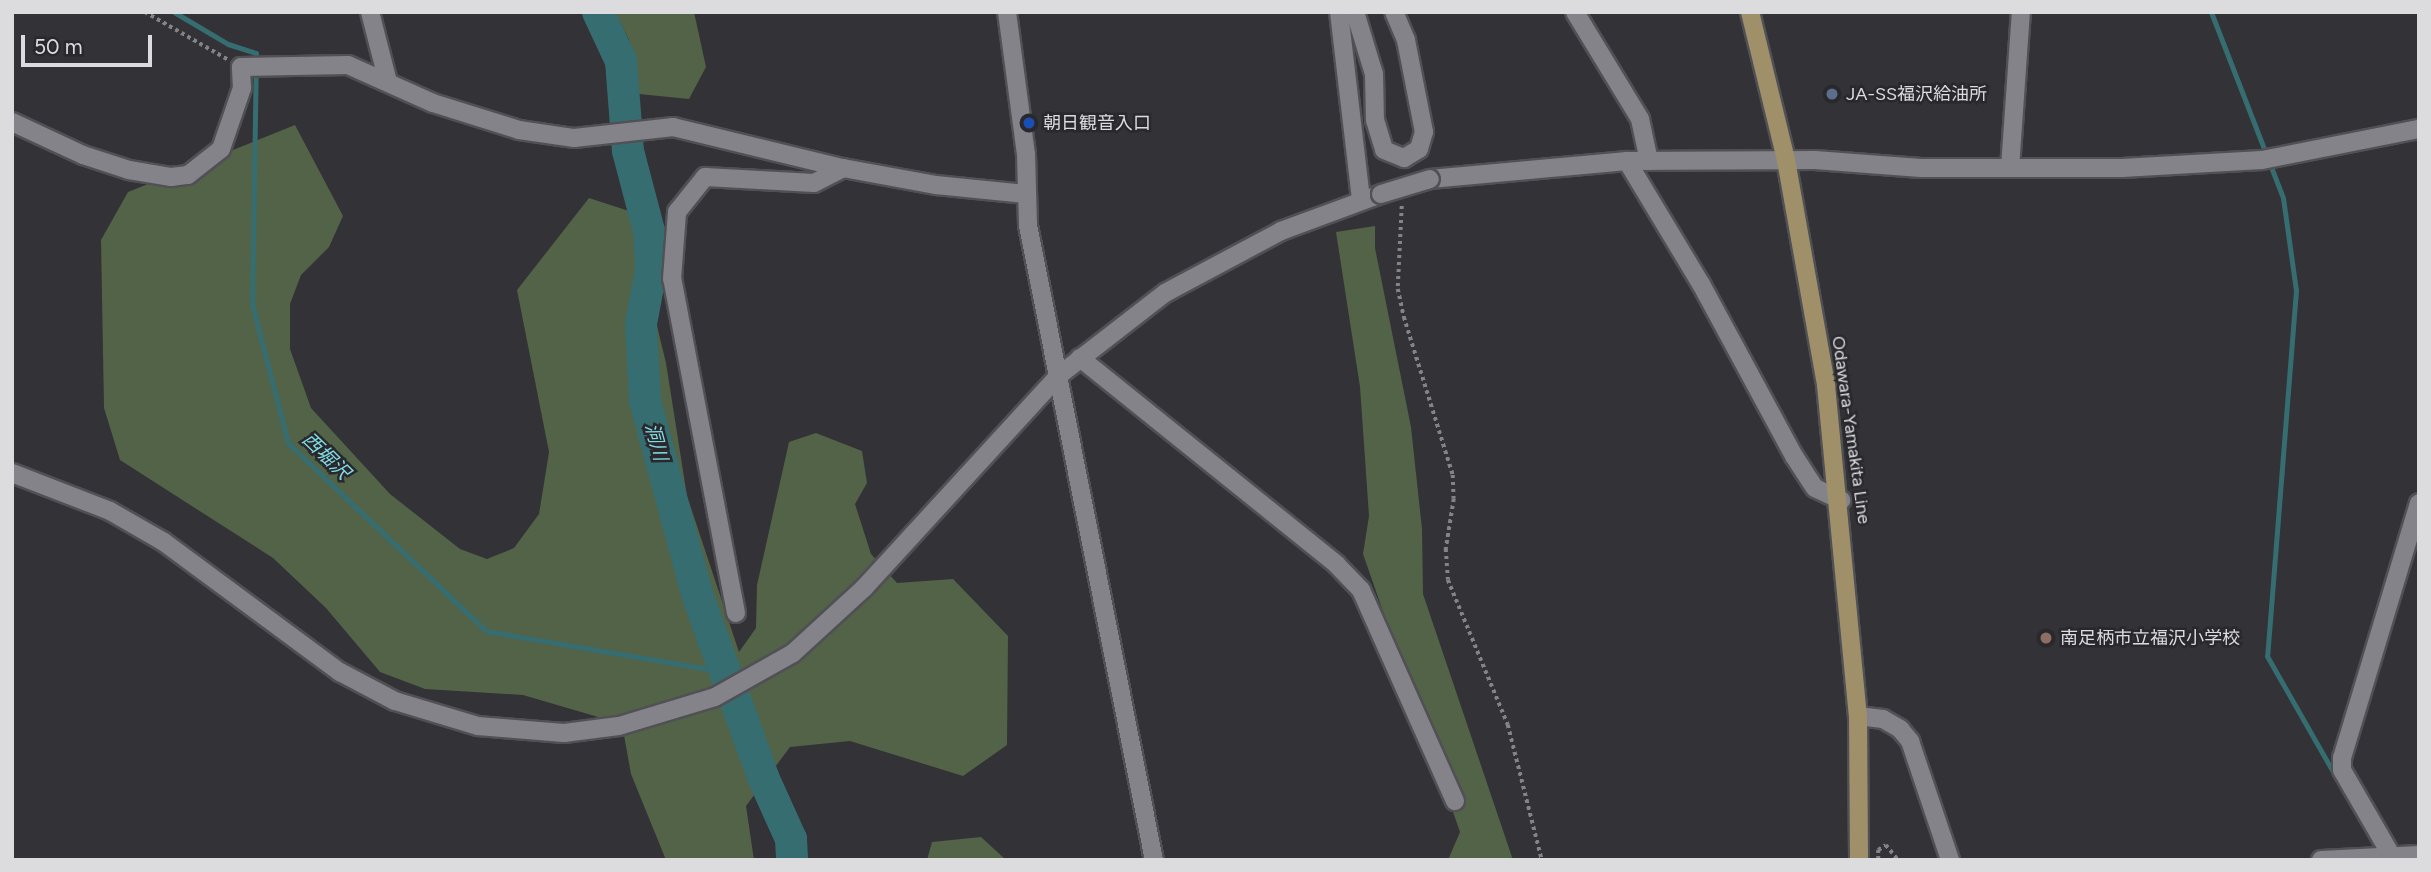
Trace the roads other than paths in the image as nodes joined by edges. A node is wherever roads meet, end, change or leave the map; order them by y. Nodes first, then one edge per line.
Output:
1 (370, 12) edge
2 (1007, 12) edge
3 (1339, 12) edge
4 (1355, 12) edge
5 (1394, 12) edge
6 (1575, 12) edge
7 (1750, 12) edge
8 (2021, 12) edge
9 (388, 82) junction
10 (12, 122) edge
11 (2419, 129) edge
12 (1786, 160) junction
13 (1627, 161) junction
14 (1649, 161) junction
15 (843, 168) junction
16 (2010, 168) junction
17 (1026, 194) junction
18 (1361, 200) junction
19 (1080, 358) junction
20 (1058, 376) junction
21 (12, 473) edge
22 (1841, 500) junction
23 (2419, 503) edge
24 (736, 613) dead end
25 (1858, 716) junction
26 (1455, 801) dead end
27 (2419, 855) edge
28 (2393, 856) edge
29 (1154, 860) edge
30 (1859, 860) edge
31 (1950, 860) edge
32 (2321, 860) edge

1 - 9 street
2 - 17 street
3 - 18 street
4 - 5 street
6 - 14 street
7 - 12 main road, Odawara-Yamakita Line
8 - 16 street
9 - 10 street
9 - 15 street
11 - 16 street
12 - 14 street
12 - 16 street
12 - 22 main road, Odawara-Yamakita Line
13 - 14 street
13 - 18 street, bridge
13 - 22 street
15 - 17 street
15 - 24 street
17 - 20 street
18 - 19 street
19 - 20 street
19 - 26 street
20 - 21 street
20 - 29 street
22 - 25 main road, Odawara-Yamakita Line
23 - 28 street
25 - 30 main road, Odawara-Yamakita Line
25 - 31 street
27 - 28 street
28 - 32 street

